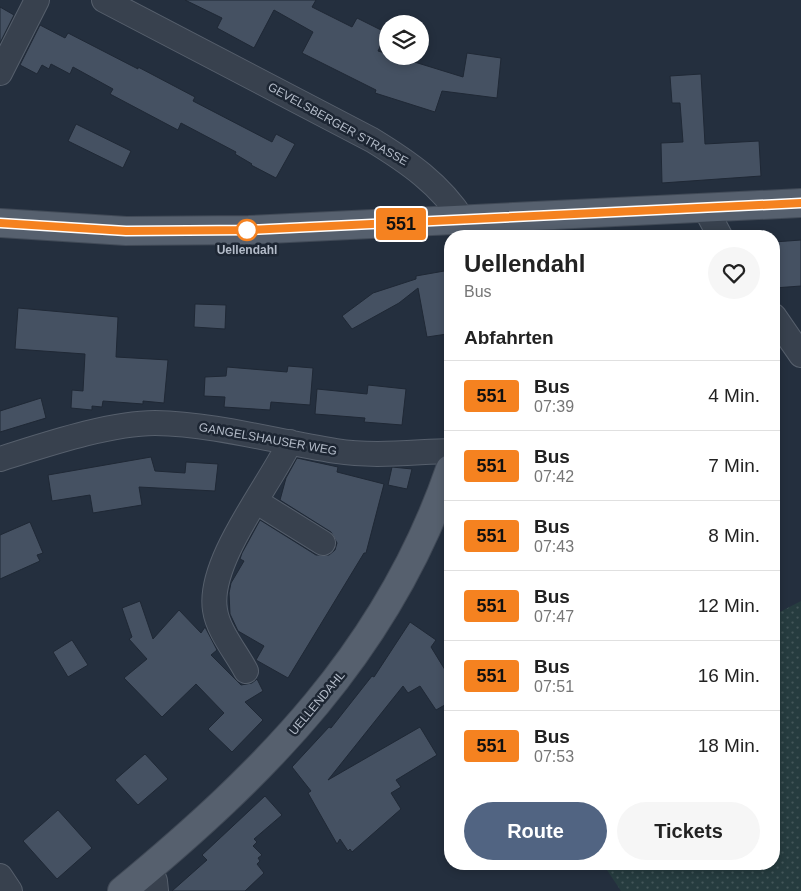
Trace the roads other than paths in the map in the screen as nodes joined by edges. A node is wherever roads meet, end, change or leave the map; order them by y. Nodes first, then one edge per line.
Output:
1 (37, 0) edge
2 (104, 0) edge
3 (0, 74) edge
4 (801, 203) edge
5 (705, 208) junction
6 (0, 223) edge
7 (465, 228) edge
8 (503, 228) edge
9 (717, 230) edge
10 (780, 325) edge
11 (801, 355) edge
12 (290, 442) junction
13 (444, 451) edge
14 (0, 459) edge
15 (444, 484) edge
16 (257, 502) junction
17 (322, 543) dead end
18 (246, 670) dead end
19 (0, 876) edge
20 (153, 879) edge
21 (10, 891) edge
22 (122, 891) edge

1 - 3 street
2 - 7 street, GEVELSBERGER STRASSE
4 - 5 main road
5 - 8 main road
5 - 9 street
6 - 7 main road
7 - 8 main road
10 - 11 street
12 - 13 street, GANGELSHAUSER WEG
12 - 14 street, GANGELSHAUSER WEG
12 - 16 street
15 - 20 main road, UELLENDAHL
16 - 17 street
16 - 18 street
19 - 21 street
20 - 22 main road, UELLENDAHL

